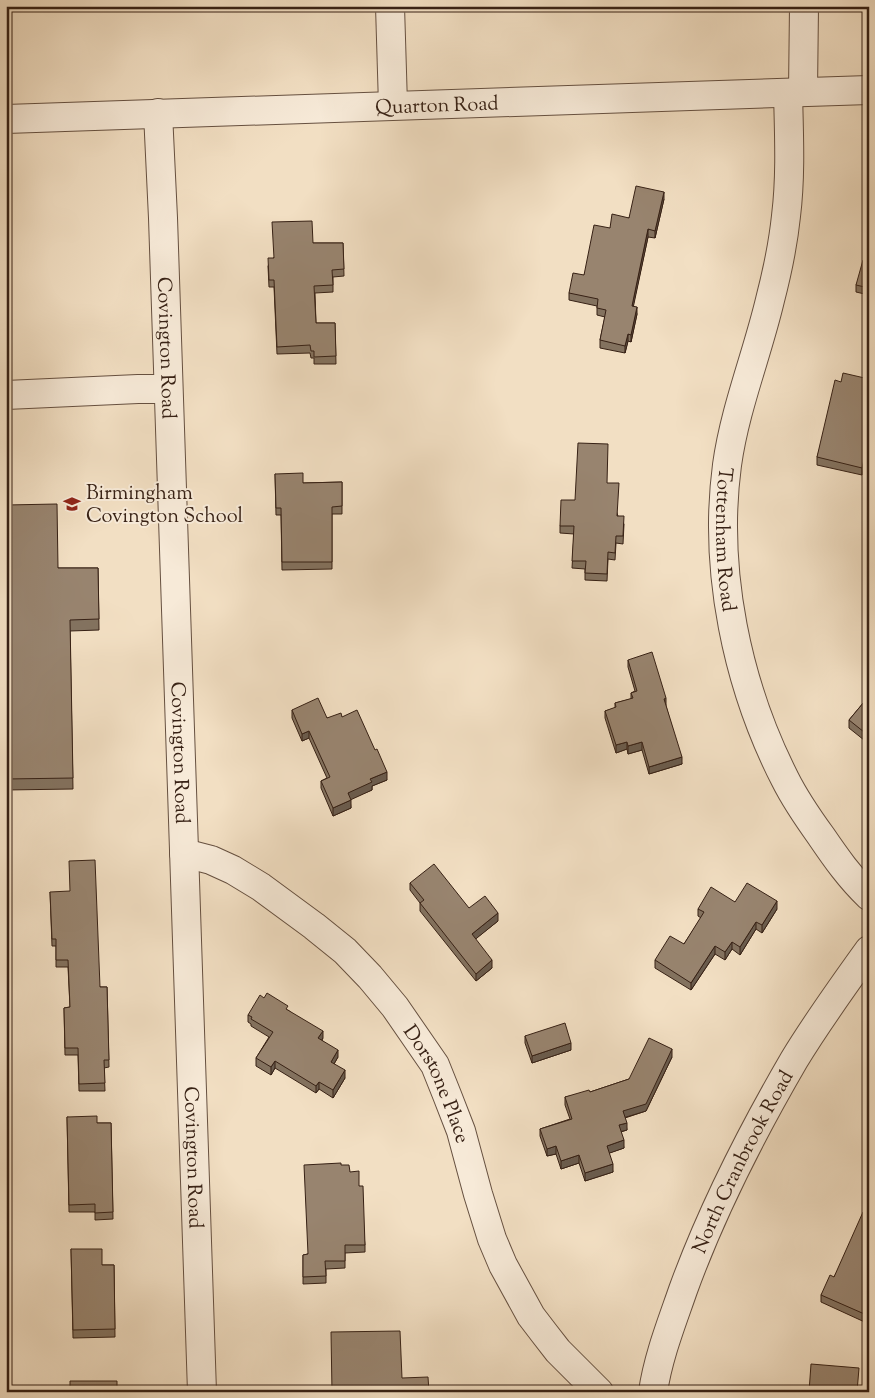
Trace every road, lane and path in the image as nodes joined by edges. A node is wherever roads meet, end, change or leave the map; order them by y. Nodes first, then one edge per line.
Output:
1 (390, 6) edge
2 (804, 6) edge
3 (869, 90) edge
4 (796, 92) junction
5 (394, 105) junction
6 (158, 113) junction
7 (6, 118) edge
8 (168, 389) junction
9 (6, 395) edge
10 (184, 853) junction
11 (869, 896) edge
12 (869, 950) edge
13 (202, 1392) edge
14 (599, 1392) edge
15 (653, 1392) edge

1 - 5 street
2 - 4 street, Tottenham Road
3 - 4 street, Quarton Road
4 - 5 street, Quarton Road
4 - 11 street, Tottenham Road
5 - 6 street, Quarton Road
6 - 7 street, Quarton Road
6 - 8 street, Covington Road
8 - 9 street
8 - 10 street, Covington Road
10 - 13 street, Covington Road
10 - 14 street, Dorstone Place
12 - 15 street, North Cranbrook Road

